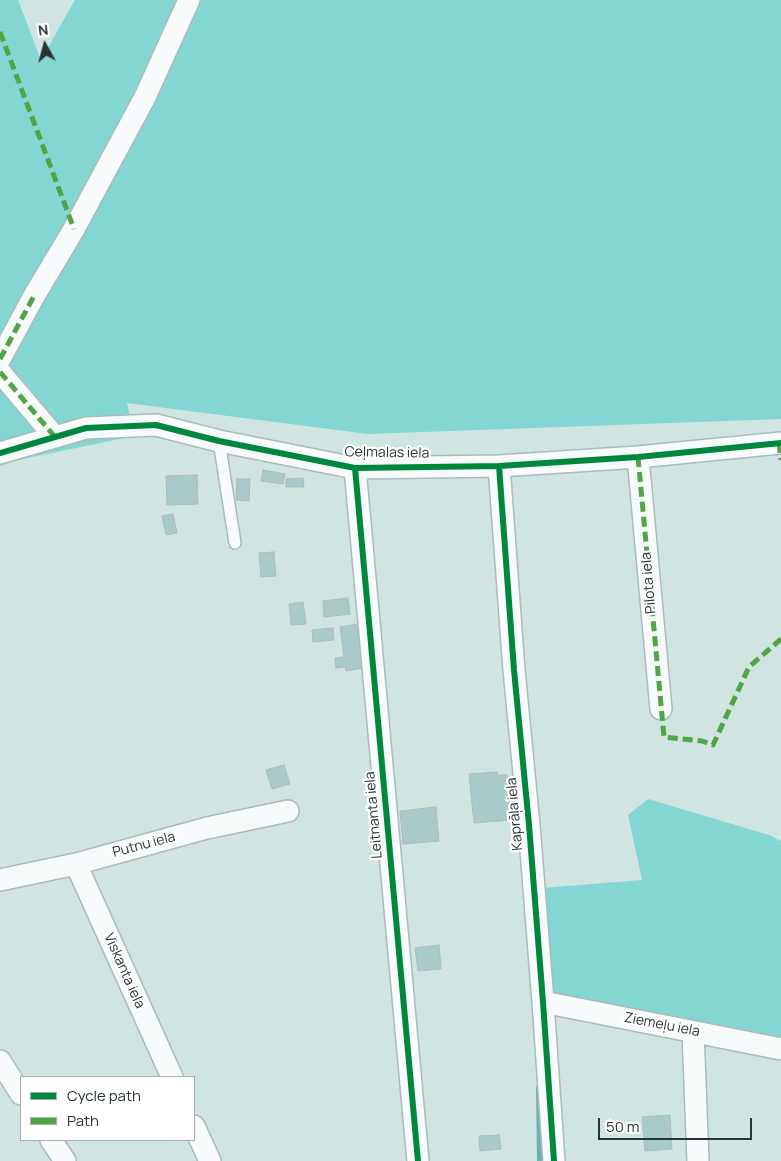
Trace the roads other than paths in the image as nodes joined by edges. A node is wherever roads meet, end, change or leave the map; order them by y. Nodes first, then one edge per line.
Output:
1 (189, 0) edge
2 (0, 359) edge
3 (0, 372) edge
4 (55, 437) junction
5 (219, 441) junction
6 (780, 449) edge
7 (0, 453) edge
8 (638, 457) junction
9 (499, 466) junction
10 (355, 468) junction
11 (235, 543) dead end
12 (661, 709) dead end
13 (288, 811) dead end
14 (76, 864) junction
15 (0, 880) edge
16 (543, 1002) junction
17 (693, 1032) junction
18 (781, 1049) edge
19 (0, 1061) edge
20 (172, 1076) edge
21 (20, 1092) edge
22 (195, 1128) edge
23 (52, 1141) edge
24 (65, 1161) edge
25 (210, 1161) edge
26 (418, 1161) edge
27 (554, 1161) edge
28 (698, 1161) edge

1 - 2 street
3 - 4 street
4 - 5 street, Ceļmalas iela
4 - 7 street, Ceļmalas iela
5 - 10 street, Ceļmalas iela
5 - 11 lane
6 - 8 street, Ceļmalas iela
8 - 9 street, Ceļmalas iela
8 - 12 street, Pilota iela
9 - 10 street, Ceļmalas iela
9 - 16 street, Kaprāļa iela
10 - 26 street, Leitnanta iela
13 - 14 street, Putnu iela
14 - 15 street, Putnu iela
14 - 20 street, Viskanta iela
16 - 17 street, Ziemeļu iela
16 - 27 street, Kaprāļa iela
17 - 18 street, Ziemeļu iela
17 - 28 street
19 - 21 street
22 - 25 street
23 - 24 street

